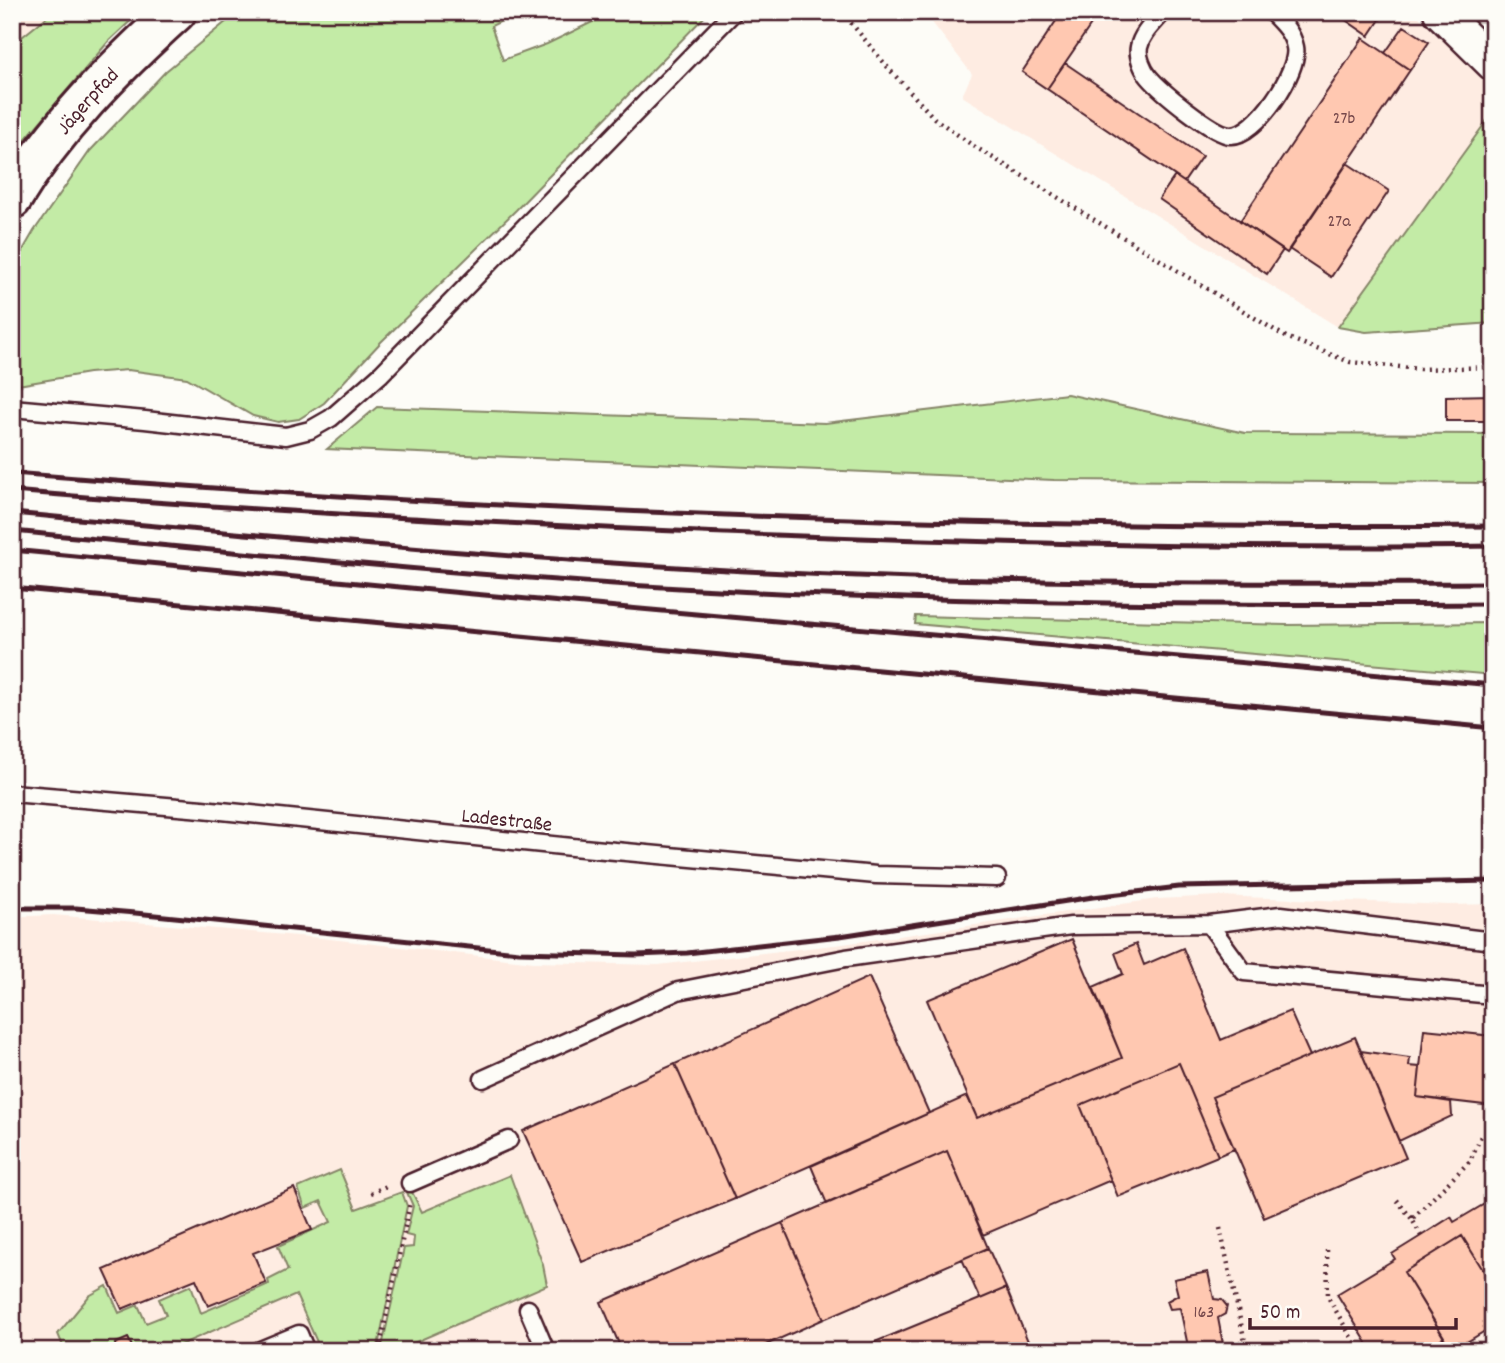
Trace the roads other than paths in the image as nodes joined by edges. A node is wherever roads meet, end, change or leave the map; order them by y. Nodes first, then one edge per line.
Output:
1 (176, 12) edge
2 (734, 12) edge
3 (1163, 12) edge
4 (1271, 12) edge
5 (1440, 12) edge
6 (1493, 64) edge
7 (12, 199) edge
8 (12, 408) edge
9 (12, 793) edge
10 (998, 878) dead end
11 (1209, 924) junction
12 (1493, 941) edge
13 (1493, 995) edge
14 (483, 1079) dead end
15 (509, 1140) dead end
16 (405, 1186) road end
17 (528, 1309) dead end
18 (258, 1351) edge
19 (306, 1351) edge
20 (546, 1351) edge

1 - 7 main road, Jägerpfad
2 - 8 lane
3 - 4 lane
5 - 6 street
9 - 10 lane, Ladestraße
11 - 12 lane
11 - 13 lane
11 - 14 lane
15 - 16 lane
17 - 20 lane
18 - 19 lane

